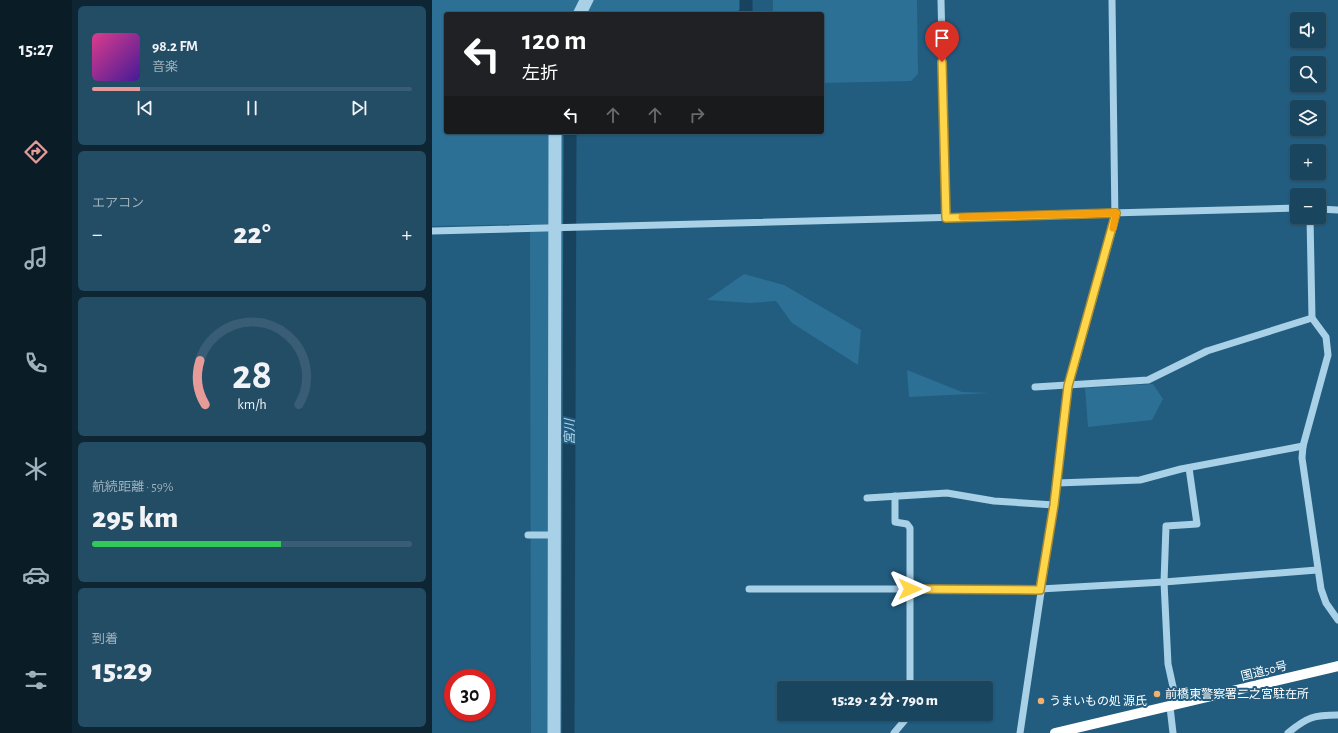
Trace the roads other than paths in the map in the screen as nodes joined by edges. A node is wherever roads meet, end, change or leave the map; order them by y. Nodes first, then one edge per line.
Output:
1 (583, 0) edge
2 (590, 0) edge
3 (941, 0) edge
4 (1112, 0) edge
5 (577, 12) edge
6 (584, 12) edge
7 (552, 134) edge
8 (558, 134) edge
9 (1290, 208) edge
10 (1326, 209) edge
11 (1338, 210) edge
12 (1116, 213) junction
13 (946, 218) junction
14 (1310, 224) edge
15 (558, 228) junction
16 (432, 231) edge
17 (1312, 318) junction
18 (1068, 386) junction
19 (1035, 387) dead end
20 (1303, 446) junction
21 (1189, 468) junction
22 (1057, 483) junction
23 (895, 496) junction
24 (867, 498) dead end
25 (1054, 505) junction
26 (528, 535) dead end
27 (554, 535) junction
28 (1317, 570) junction
29 (1164, 582) junction
30 (748, 589) dead end
31 (910, 589) junction
32 (1040, 590) junction
33 (1338, 620) edge
34 (1338, 666) edge
35 (910, 681) edge
36 (1173, 706) junction
37 (1338, 715) edge
38 (904, 721) edge
39 (551, 733) edge
40 (557, 733) edge
41 (894, 733) edge
42 (1020, 733) edge
43 (1055, 733) edge
44 (1174, 733) edge
45 (1288, 733) edge

1 - 5 street
2 - 6 street
3 - 13 street
4 - 12 street
7 - 15 street
8 - 15 street
9 - 12 street
10 - 11 street
12 - 13 street
12 - 18 street
13 - 15 street
14 - 17 street
15 - 16 street
15 - 27 street
17 - 18 street
17 - 20 street
18 - 19 street
18 - 22 street
20 - 21 street
20 - 28 street
21 - 22 street
21 - 29 street
22 - 25 street
23 - 24 street
23 - 25 street
23 - 31 street
25 - 32 street
26 - 27 street
27 - 39 street
27 - 40 street
28 - 29 street
28 - 33 street
29 - 32 street
29 - 36 street
30 - 31 street
31 - 32 street
31 - 35 street
32 - 42 street
34 - 36 highway, 国道50号
36 - 43 highway, 国道50号
36 - 44 street
37 - 45 street
38 - 41 street

